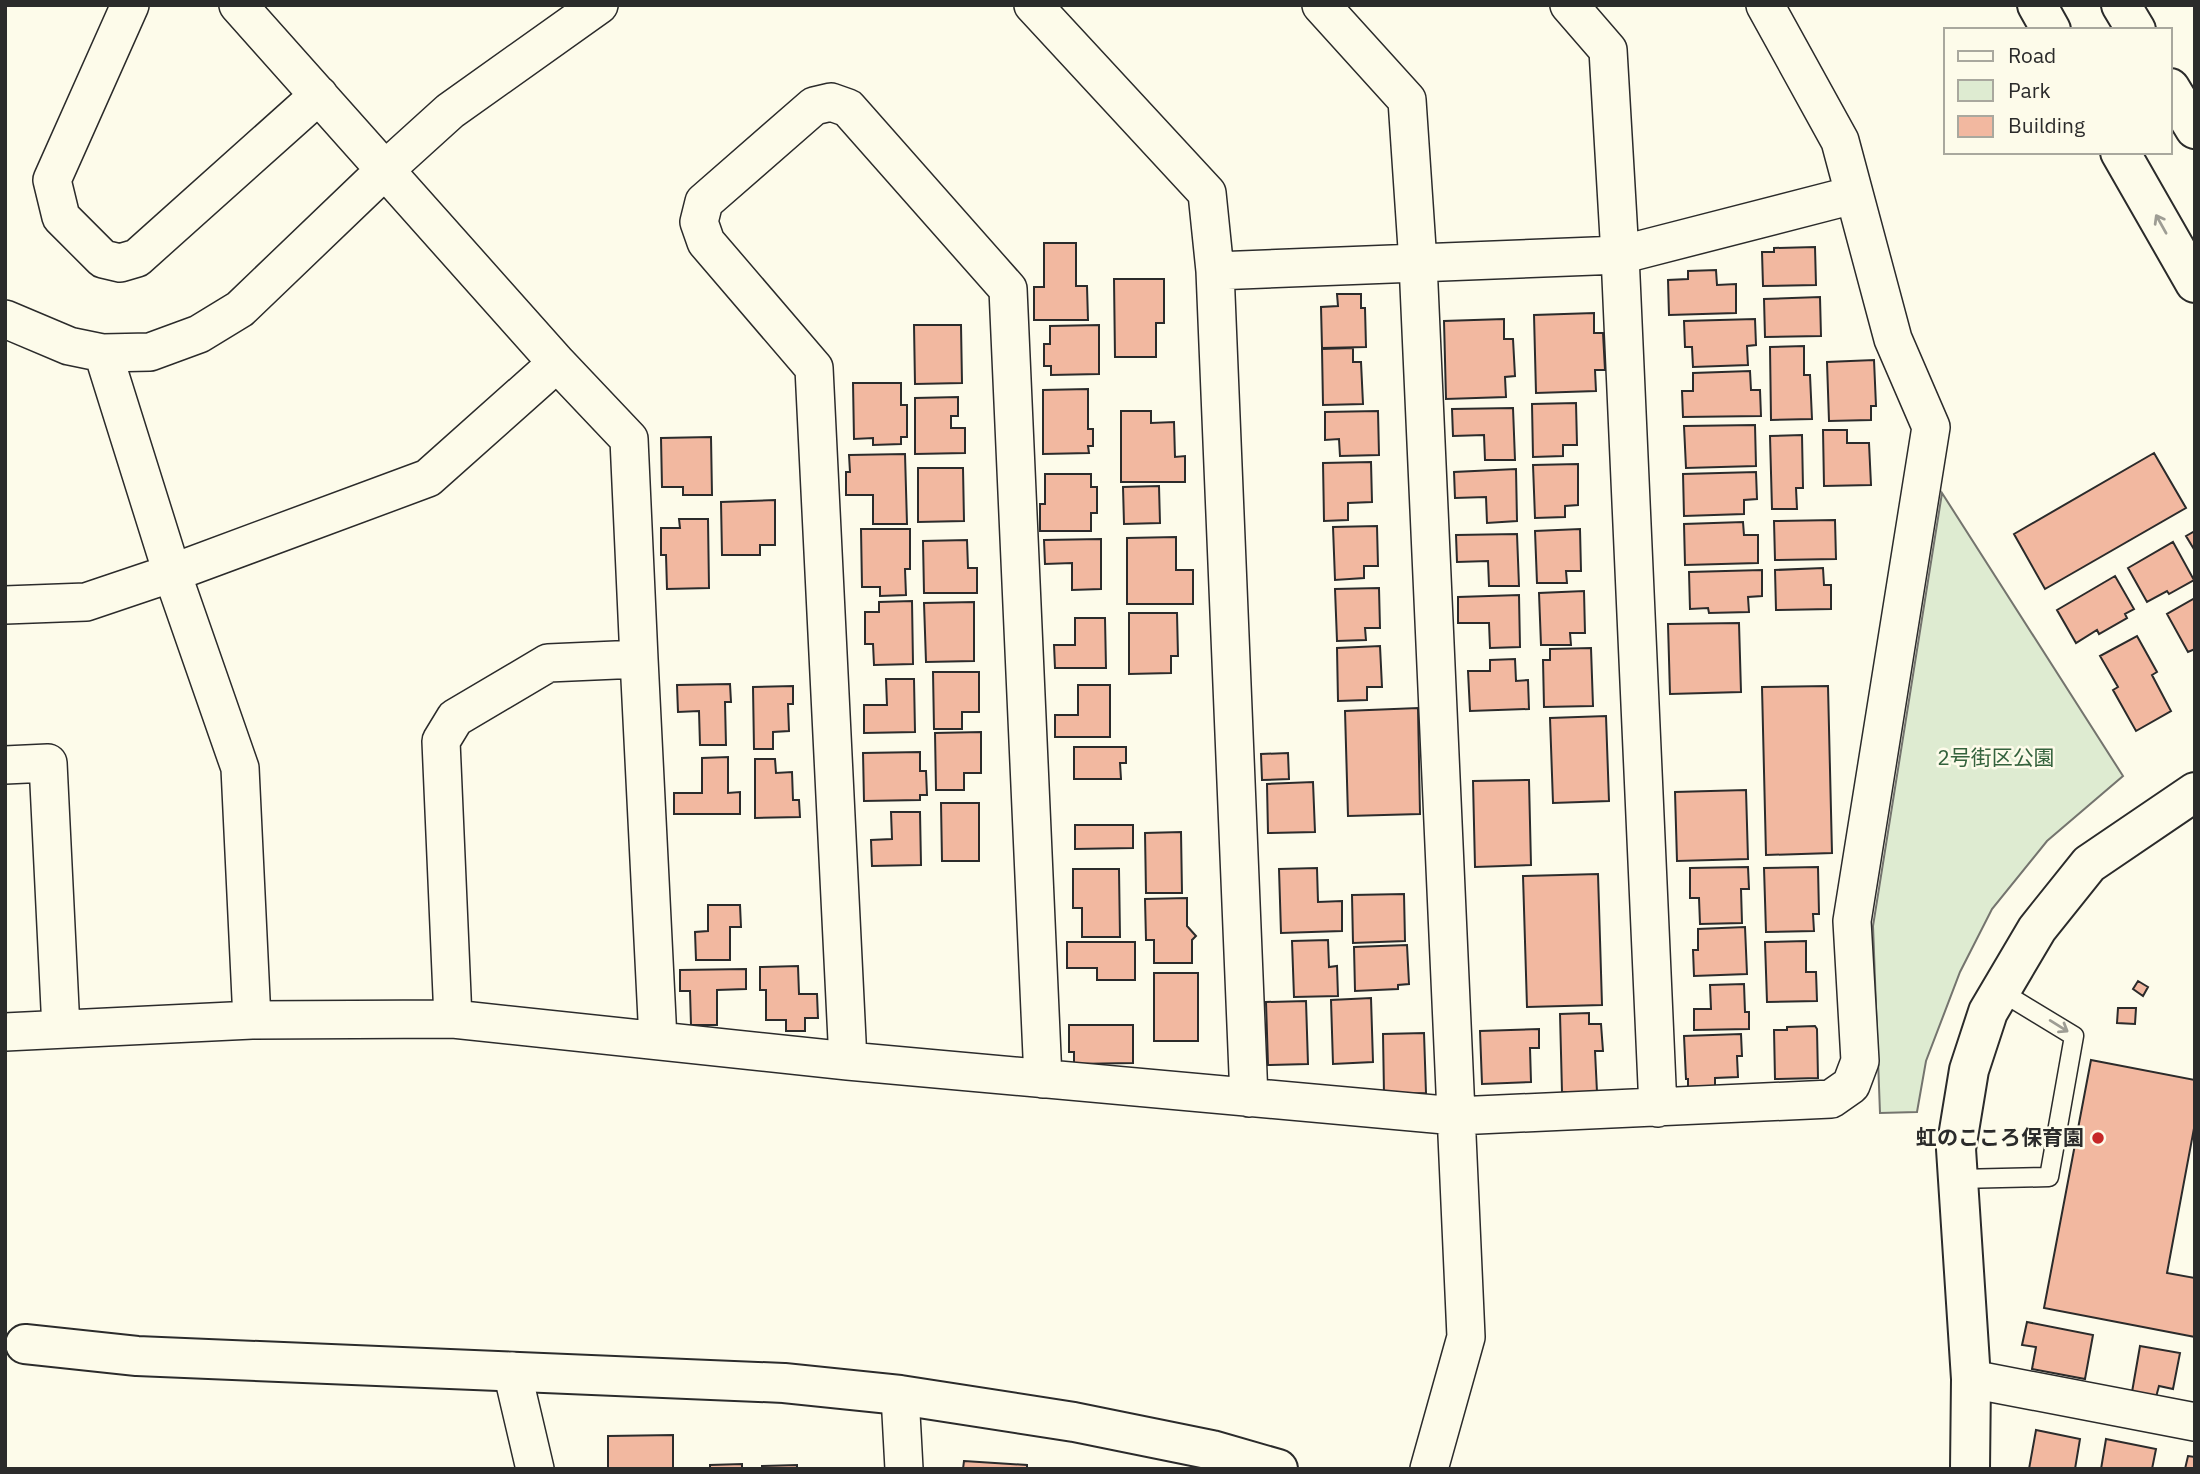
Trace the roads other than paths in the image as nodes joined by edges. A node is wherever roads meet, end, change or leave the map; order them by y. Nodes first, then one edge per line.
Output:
1 (130, 5) edge
2 (238, 5) edge
3 (599, 5) edge
4 (1033, 5) edge
5 (1321, 5) edge
6 (1569, 5) edge
7 (2037, 5) edge
8 (2121, 5) edge
9 (1776, 9) edge
10 (2050, 28) edge
11 (2135, 28) edge
12 (2172, 91) edge
13 (319, 95) junction
14 (2195, 129) edge
15 (2121, 154) edge
16 (386, 169) junction
17 (1853, 195) junction
18 (1620, 255) junction
19 (1418, 262) junction
20 (1215, 271) junction
21 (2195, 283) edge
22 (5, 319) edge
23 (103, 353) junction
24 (556, 363) junction
25 (172, 573) junction
26 (5, 605) edge
27 (639, 659) junction
28 (5, 765) edge
29 (2195, 792) edge
30 (2000, 991) junction
31 (453, 1019) junction
32 (252, 1020) junction
33 (61, 1029) junction
34 (5, 1032) edge
35 (658, 1040) junction
36 (848, 1061) junction
37 (1043, 1079) junction
38 (1249, 1098) junction
39 (1658, 1108) junction
40 (1456, 1116) junction
41 (1958, 1179) junction
42 (15, 1342) edge
43 (512, 1371) junction
44 (1971, 1379) junction
45 (900, 1395) junction
46 (2195, 1422) edge
47 (535, 1469) edge
48 (904, 1469) edge
49 (1278, 1469) edge
50 (1429, 1469) edge
51 (1970, 1469) edge

1 - 13 street
2 - 13 street
3 - 16 street
4 - 20 street
5 - 19 street
6 - 18 street
7 - 10 street
8 - 11 street
9 - 17 street
12 - 14 street
13 - 16 street
21 -> 15 street
16 - 23 street
16 - 24 street
17 - 18 street
17 - 39 street
18 - 19 street
18 - 39 street
19 - 20 street
19 - 40 street
20 - 38 street
22 - 23 street
23 - 25 street
24 - 25 street
24 - 27 street
25 - 26 street
25 - 32 street
27 - 31 street
27 - 35 street
28 - 33 street
29 - 30 street
30 - 41 street
30 -> 41 lane
31 - 32 street
31 - 35 street
32 - 33 street
33 - 34 street
35 - 36 street
36 - 37 street
36 - 37 street
37 - 38 street
38 - 40 street
39 - 40 street
40 - 50 street
41 - 44 street
42 - 43 street
43 - 45 street
43 - 47 street
44 - 46 street
44 - 51 street
45 - 48 street
45 - 49 street

